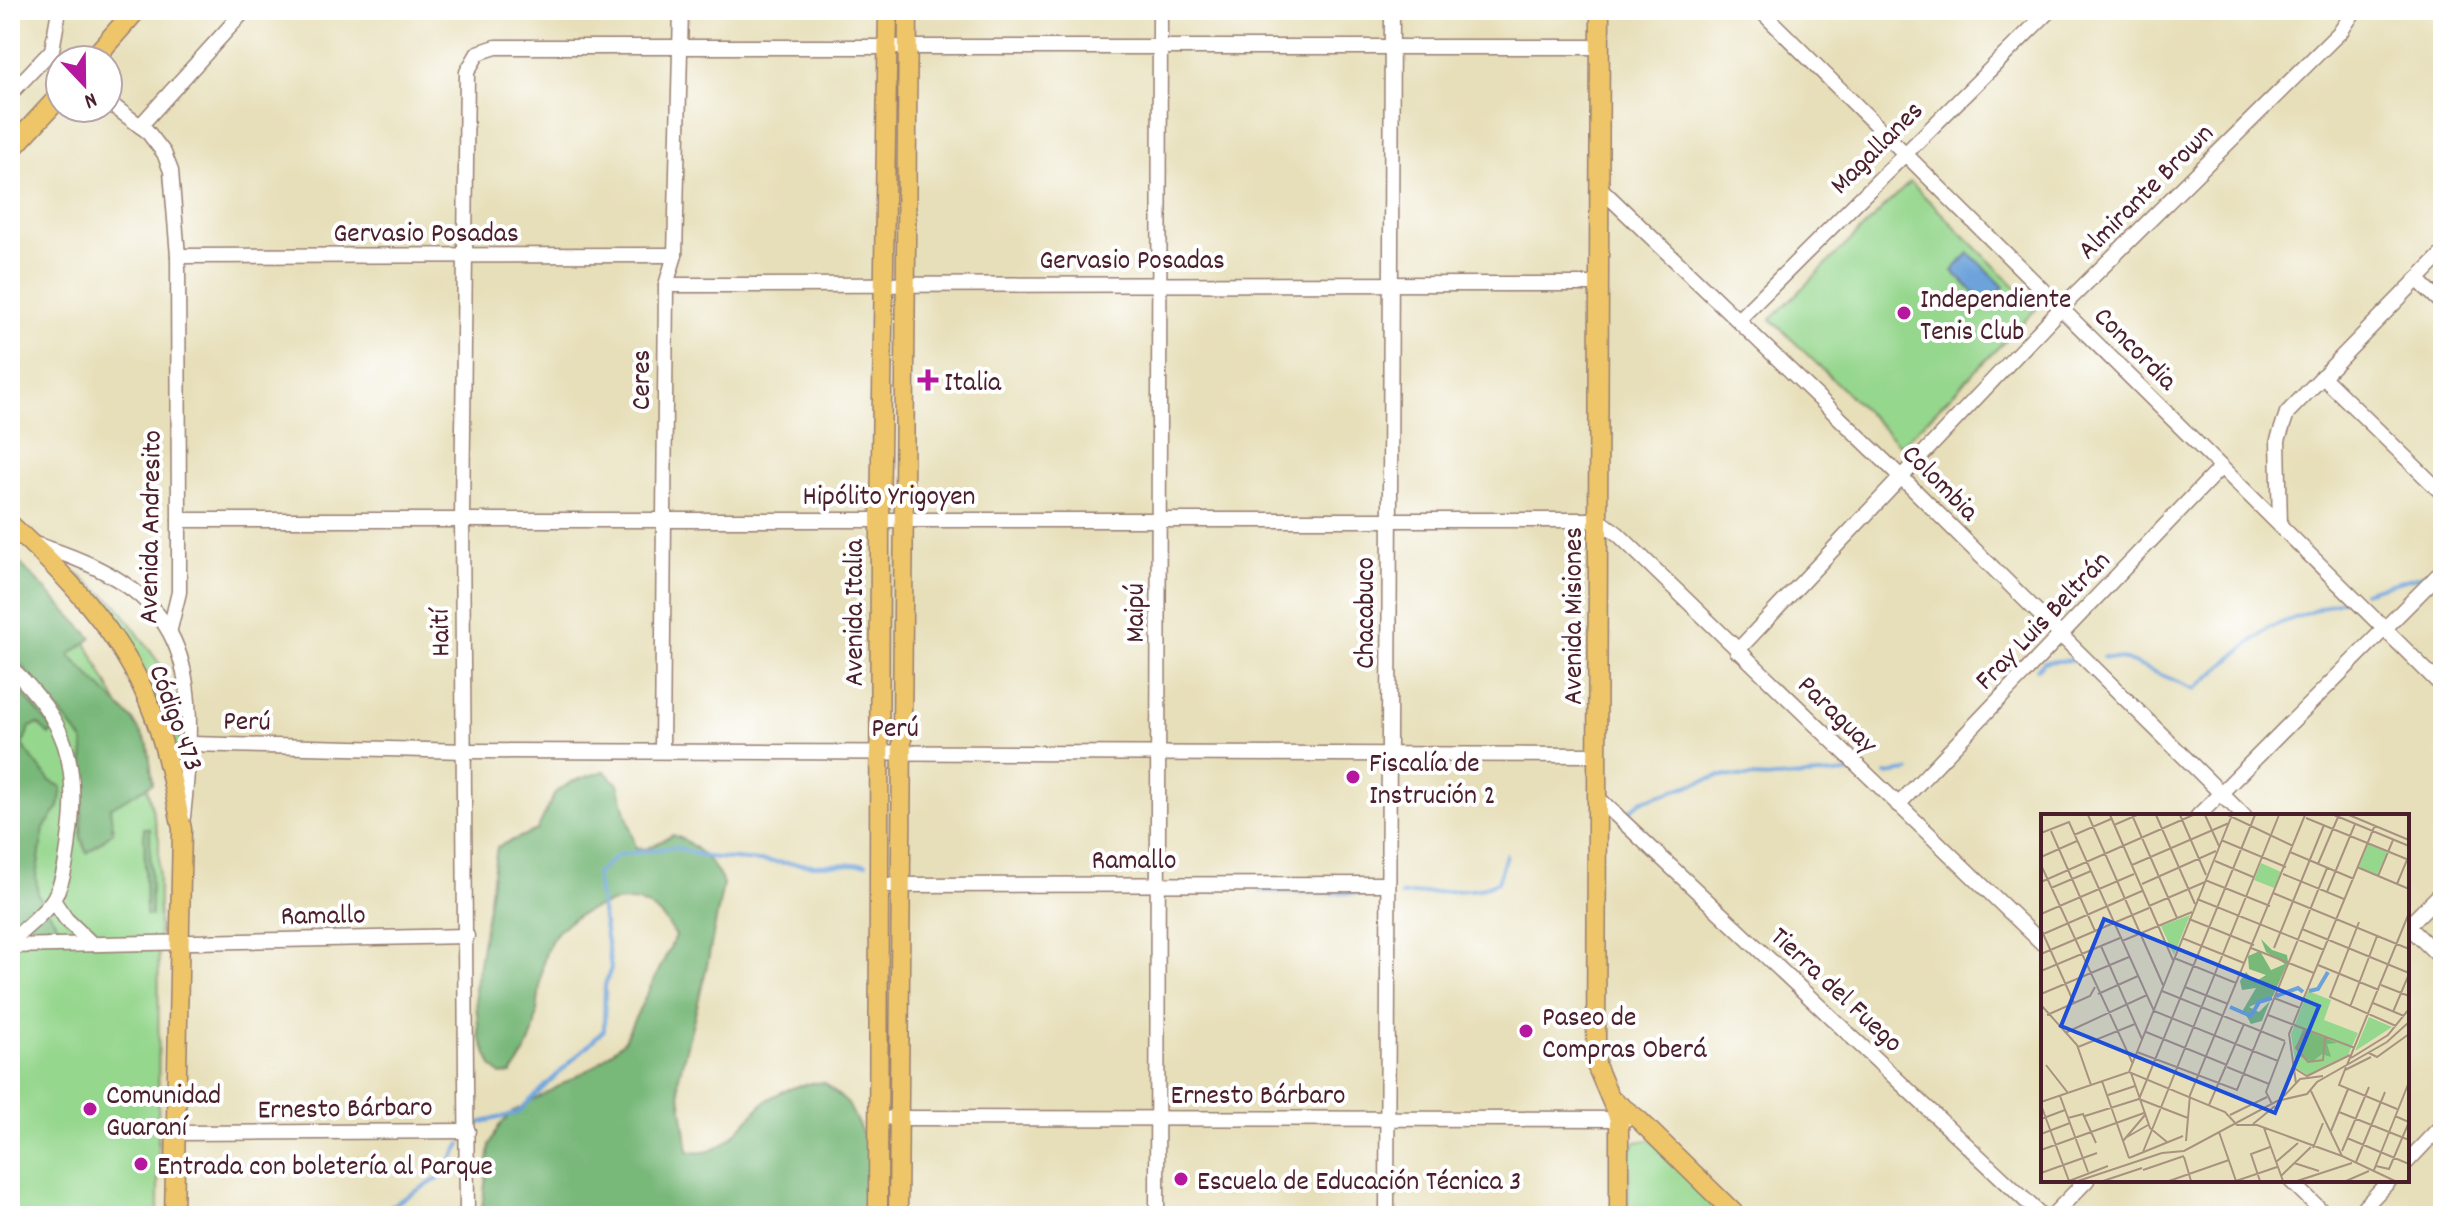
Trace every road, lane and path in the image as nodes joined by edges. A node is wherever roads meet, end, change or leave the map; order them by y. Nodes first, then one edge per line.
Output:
1 (59, 10) edge
2 (136, 10) edge
3 (245, 10) edge
4 (681, 10) edge
5 (888, 10) edge
6 (908, 10) edge
7 (1160, 10) edge
8 (1392, 10) edge
9 (1600, 10) edge
10 (1760, 10) edge
11 (2050, 10) edge
12 (2355, 10) edge
13 (57, 44) edge
14 (106, 44) edge
15 (680, 46) junction
16 (887, 47) junction
17 (907, 47) junction
18 (1160, 47) junction
19 (1391, 47) junction
20 (1600, 47) junction
21 (44, 65) edge
22 (10, 94) edge
23 (124, 114) edge
24 (44, 115) edge
25 (35, 125) junction
26 (140, 126) junction
27 (10, 150) edge
28 (1904, 153) junction
29 (10, 168) edge
30 (1599, 187) junction
31 (2443, 253) edge
32 (675, 255) junction
33 (178, 256) junction
34 (467, 257) junction
35 (2417, 279) junction
36 (904, 284) junction
37 (1160, 284) junction
38 (1391, 284) junction
39 (1599, 284) junction
40 (666, 285) junction
41 (884, 285) junction
42 (2443, 304) edge
43 (2061, 308) junction
44 (1738, 320) junction
45 (2322, 376) junction
46 (2221, 467) junction
47 (1901, 477) junction
48 (2443, 494) edge
49 (179, 520) junction
50 (462, 520) junction
51 (664, 520) junction
52 (880, 520) junction
53 (901, 520) junction
54 (1159, 520) junction
55 (1390, 520) junction
56 (1599, 520) junction
57 (10, 524) edge
58 (2280, 525) junction
59 (31, 543) junction
60 (2443, 570) edge
61 (170, 629) junction
62 (2385, 629) junction
63 (2061, 636) junction
64 (1737, 651) junction
65 (10, 667) edge
66 (2443, 687) edge
67 (191, 744) junction
68 (466, 751) junction
69 (662, 751) junction
70 (879, 752) junction
71 (900, 752) junction
72 (1158, 753) junction
73 (1389, 754) junction
74 (1598, 755) junction
75 (2221, 793) junction
76 (1598, 798) junction
77 (1898, 805) junction
78 (2200, 814) edge
79 (2242, 814) edge
80 (182, 829) junction
81 (900, 884) junction
82 (1158, 884) junction
83 (1388, 884) junction
84 (879, 885) junction
85 (2443, 891) edge
86 (53, 900) junction
87 (2409, 926) edge
88 (2409, 928) edge
89 (467, 936) junction
90 (2041, 942) edge
91 (180, 943) junction
92 (10, 944) edge
93 (92, 944) junction
94 (2443, 960) edge
95 (878, 1118) junction
96 (899, 1118) junction
97 (1157, 1118) junction
98 (1387, 1119) junction
99 (1629, 1119) junction
100 (2443, 1124) edge
101 (468, 1131) junction
102 (175, 1133) junction
103 (2409, 1160) edge
104 (2085, 1182) edge
105 (2292, 1182) edge
106 (2388, 1182) edge
107 (174, 1216) edge
108 (467, 1216) edge
109 (878, 1216) edge
110 (898, 1216) edge
111 (1157, 1216) edge
112 (1387, 1216) edge
113 (1619, 1216) edge
114 (1737, 1216) edge
115 (2042, 1216) edge
116 (2052, 1216) edge
117 (2327, 1216) edge
118 (2356, 1216) edge

1 - 13 street
2 - 14 highway
3 - 26 street
4 - 15 street, Ceres
5 - 16 main road, Avenida Italia
6 - 17 main road, Avenida Italia
7 - 18 street, Maipú
8 - 19 street, Chacabuco
9 - 20 main road, Avenida Misiones
10 - 28 street, Concordia
11 - 28 street, Magallanes
12 - 43 street, Almirante Brown
15 - 16 street
15 - 32 street, Ceres
15 - 34 street, Haití
16 - 17 street
16 - 41 main road, Avenida Italia
17 - 18 street
17 - 36 main road, Avenida Italia
18 - 19 street
18 - 37 street, Maipú
19 - 20 street
19 - 38 street, Chacabuco
20 - 30 main road, Avenida Misiones
21 - 22 street
23 - 26 street, Avenida Andresito
24 - 25 highway
25 - 27 highway
25 - 29 highway
26 - 33 street, Avenida Andresito
28 - 43 street, Concordia
28 - 44 street, Magallanes
30 - 39 main road, Avenida Misiones
30 - 44 street, Colombia
31 - 35 street
32 - 34 street, Gervasio Posadas
32 - 40 street, Ceres
33 - 34 street, Gervasio Posadas
33 - 49 street, Avenida Andresito
34 - 50 street, Haití
35 - 42 street
35 - 45 street
36 - 37 street, Gervasio Posadas
36 - 41 street, Gervasio Posadas
36 - 53 main road, Avenida Italia
37 - 38 street, Gervasio Posadas
37 - 54 street, Maipú
38 - 39 street, Gervasio Posadas
38 - 55 street, Chacabuco
39 - 56 main road, Avenida Misiones
40 - 41 street, Gervasio Posadas
40 - 51 street, Ceres
41 - 52 main road, Avenida Italia
43 - 46 street, Concordia
43 - 47 street, Almirante Brown
44 - 47 street, Colombia
45 - 48 street
45 - 58 street
46 - 58 street, Concordia
46 - 63 street, Fray Luis Beltrán
47 - 63 street, Colombia
47 - 64 street, Almirante Brown
49 - 50 street, Hipólito Yrigoyen
49 - 61 street, Avenida Andresito
50 - 51 street, Hipólito Yrigoyen
50 - 68 street, Haití
51 - 52 street, Hipólito Yrigoyen
51 - 69 street, Ceres
52 - 53 street, Hipólito Yrigoyen
52 - 70 main road, Avenida Italia
53 - 54 street, Hipólito Yrigoyen
53 - 71 main road, Avenida Italia
54 - 55 street, Hipólito Yrigoyen
54 - 72 street, Maipú
55 - 56 street, Hipólito Yrigoyen
55 - 73 street, Chacabuco
56 - 64 street, Paraguay
56 - 74 main road, Avenida Misiones
57 - 59 main road, Código 473
58 - 62 street, Concordia
59 - 61 street
59 - 80 main road, Código 473
60 - 62 street
61 - 67 street, Avenida Andresito
62 - 66 street, Concordia
62 - 75 street
63 - 75 street, Colombia
63 - 77 street, Fray Luis Beltrán
64 - 77 street, Paraguay
65 - 86 street
67 - 68 street, Perú
67 - 80 street, Avenida Andresito
68 - 69 street, Perú
68 - 89 street, Haití
69 - 70 street, Perú
70 - 71 street, Perú
70 - 84 main road, Avenida Italia
71 - 72 street, Perú
71 - 81 main road, Avenida Italia
72 - 73 street, Perú
72 - 82 street, Maipú
73 - 74 street, Perú
73 - 83 street, Chacabuco
74 - 76 main road, Avenida Misiones
75 - 78 street
75 - 79 street, Colombia
76 - 99 main road, Avenida Misiones
76 - 115 street, Tierra del Fuego
77 - 90 street, Paraguay
80 - 91 main road, Avenida Andresito
81 - 82 street, Ramallo
81 - 84 street, Ramallo
81 - 96 main road, Avenida Italia
82 - 83 street, Ramallo
82 - 97 street, Maipú
83 - 98 street, Chacabuco
84 - 95 main road, Avenida Italia
85 - 87 street
86 - 92 street
86 - 93 street
88 - 94 street
89 - 91 street, Ramallo
89 - 101 street, Haití
91 - 93 street, Ramallo
91 - 102 main road, Avenida Andresito
92 - 93 street, Ramallo
95 - 96 street, Ernesto Bárbaro
95 - 109 main road, Avenida Italia
96 - 97 street, Ernesto Bárbaro
96 - 110 main road, Avenida Italia
97 - 98 street, Ernesto Bárbaro
97 - 111 street, Maipú
98 - 99 street, Ernesto Bárbaro
98 - 112 street, Chacabuco
99 - 113 main road
99 - 114 main road
100 - 103 street
101 - 102 street, Ernesto Bárbaro
101 - 108 street, Haití
102 - 107 main road, Avenida Andresito
104 - 116 street
105 - 117 street
106 - 118 street

